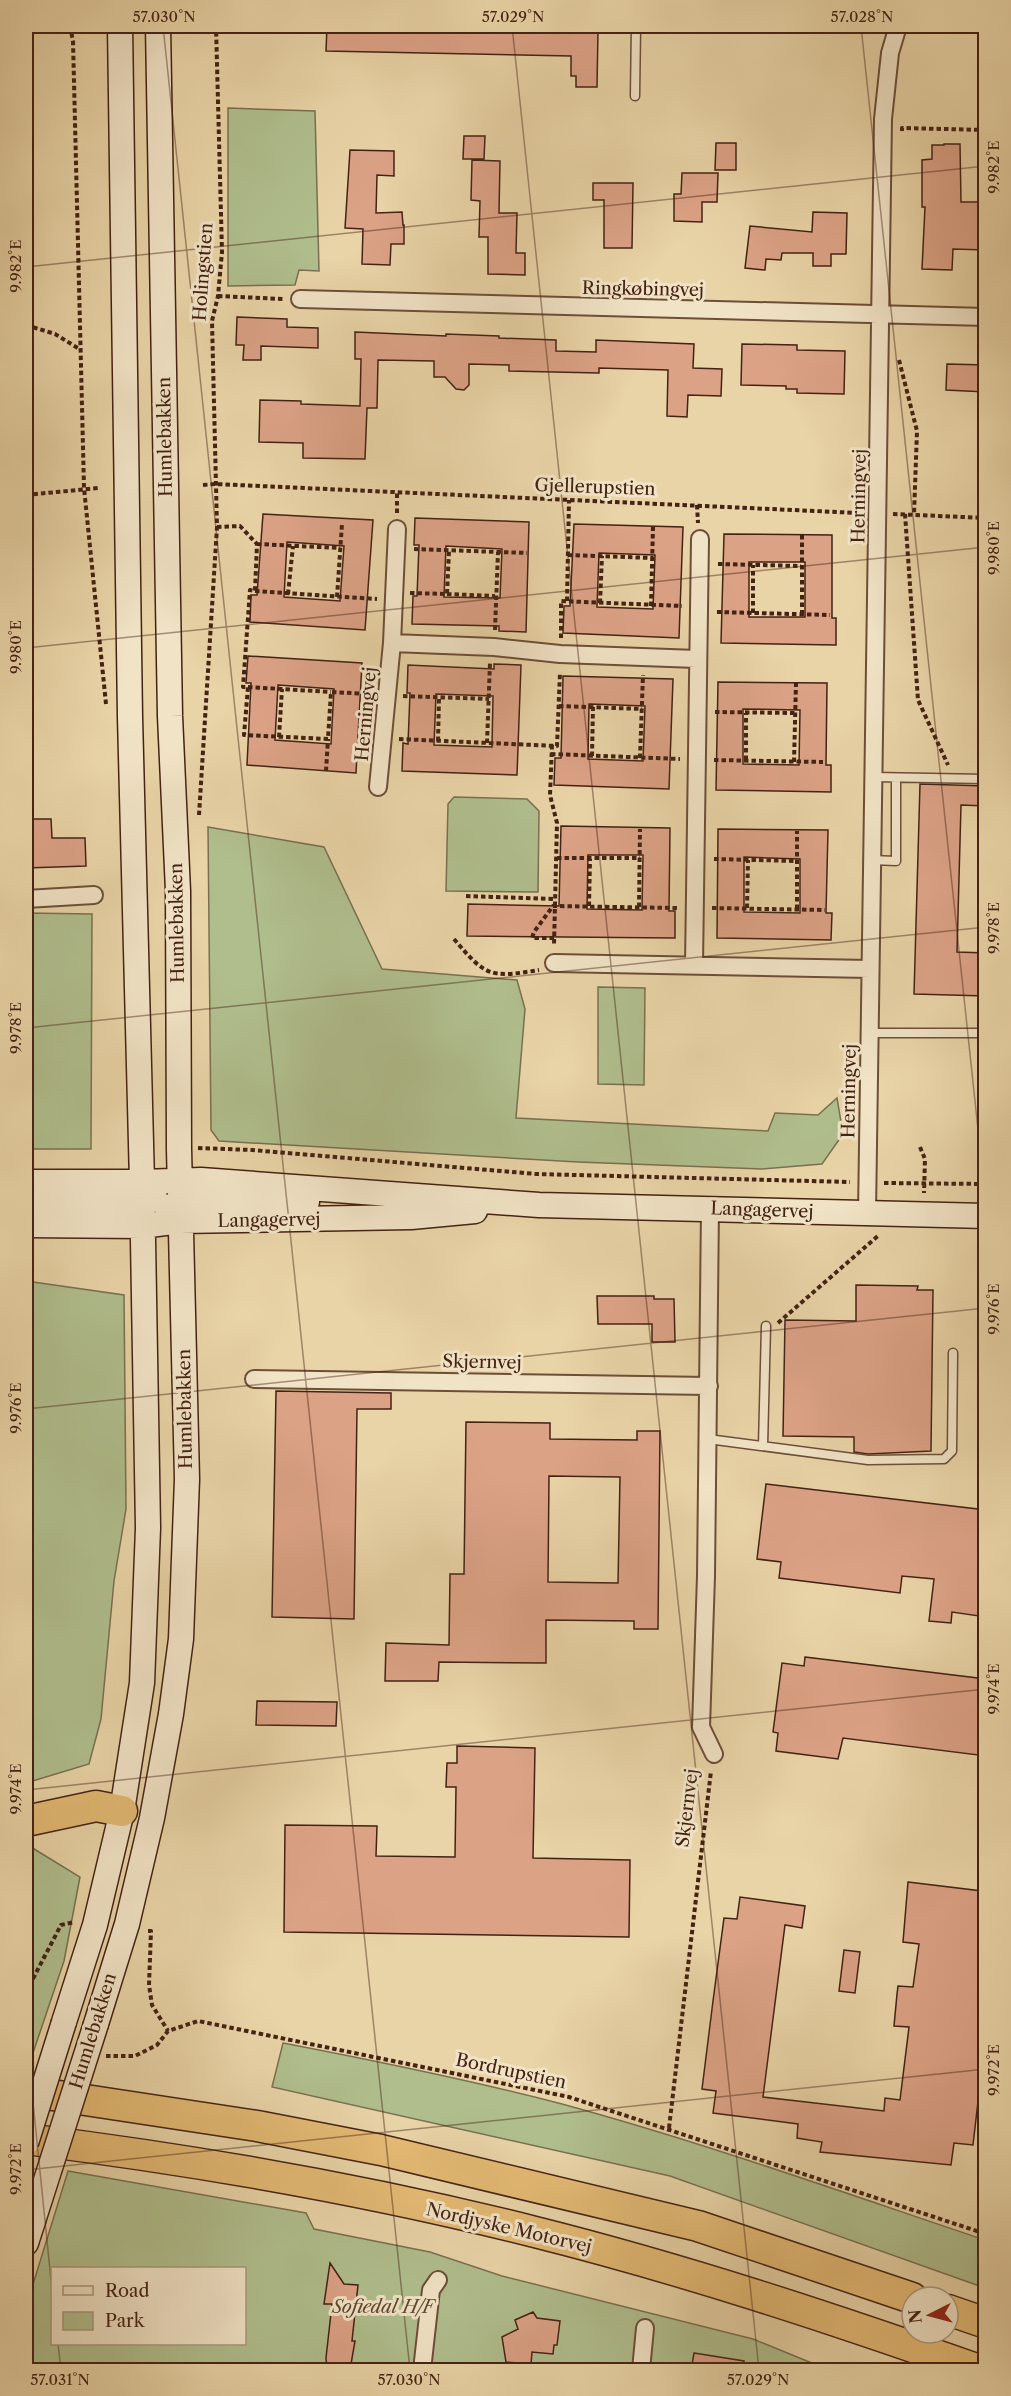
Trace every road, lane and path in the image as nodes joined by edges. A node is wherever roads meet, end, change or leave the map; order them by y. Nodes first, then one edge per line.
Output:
1 (70, 26) edge
2 (120, 26) edge
3 (158, 26) edge
4 (216, 26) edge
5 (636, 26) edge
6 (732, 26) edge
7 (819, 26) edge
8 (898, 26) edge
9 (635, 96) dead end
10 (986, 130) edge
11 (902, 140) dead end
12 (218, 296) junction
13 (300, 299) joint
14 (881, 314) junction
15 (986, 317) edge
16 (26, 325) edge
17 (81, 350) junction
18 (897, 354) dead end
19 (215, 484) junction
20 (203, 485) dead end
21 (84, 488) junction
22 (98, 488) dead end
23 (26, 495) edge
24 (569, 500) junction
25 (878, 513) junction
26 (905, 514) junction
27 (914, 515) junction
28 (986, 518) edge
29 (342, 524) dead end
30 (217, 527) junction
31 (653, 527) dead end
32 (397, 529) dead end
33 (802, 535) dead end
34 (700, 539) dead end
35 (257, 544) junction
36 (292, 546) junction
37 (340, 548) junction
38 (396, 549) junction
39 (449, 551) junction
40 (498, 552) junction
41 (527, 553) dead end
42 (568, 555) junction
43 (602, 556) junction
44 (652, 558) junction
45 (700, 564) junction
46 (753, 565) junction
47 (801, 566) junction
48 (255, 591) junction
49 (288, 594) junction
50 (447, 594) junction
51 (394, 596) junction
52 (495, 596) junction
53 (337, 597) junction
54 (567, 602) junction
55 (600, 603) junction
56 (651, 606) junction
57 (698, 609) junction
58 (753, 613) junction
59 (802, 614) junction
60 (830, 615) dead end
61 (392, 644) junction
62 (492, 647) junction
63 (560, 654) junction
64 (644, 657) junction
65 (698, 660) junction
66 (796, 683) dead end
67 (248, 687) junction
68 (282, 689) junction
69 (331, 692) junction
70 (387, 695) junction
71 (439, 698) junction
72 (489, 699) junction
73 (559, 706) junction
74 (592, 707) junction
75 (642, 709) junction
76 (697, 712) junction
77 (746, 713) junction
78 (795, 713) junction
79 (279, 737) junction
80 (383, 738) junction
81 (328, 740) junction
82 (438, 741) junction
83 (487, 743) junction
84 (552, 746) junction
85 (551, 754) junction
86 (592, 756) junction
87 (640, 758) junction
88 (674, 759) dead end
89 (695, 760) junction
90 (746, 760) junction
91 (794, 762) junction
92 (823, 762) dead end
93 (326, 771) dead end
94 (873, 777) junction
95 (896, 778) junction
96 (954, 778) junction
97 (986, 779) edge
98 (378, 788) dead end
99 (198, 822) dead end
100 (640, 829) dead end
101 (797, 831) dead end
102 (557, 858) junction
103 (640, 858) junction
104 (590, 859) junction
105 (695, 859) junction
106 (871, 860) junction
107 (748, 861) junction
108 (797, 861) junction
109 (94, 895) dead end
110 (466, 896) dead end
111 (26, 899) edge
112 (556, 899) junction
113 (556, 906) junction
114 (589, 906) junction
115 (639, 907) junction
116 (671, 908) dead end
117 (695, 908) junction
118 (747, 908) junction
119 (797, 909) junction
120 (825, 910) dead end
121 (454, 939) dead end
122 (554, 963) joint
123 (694, 965) junction
124 (870, 969) junction
125 (869, 1033) junction
126 (986, 1033) edge
127 (920, 1147) dead end
128 (178, 1149) junction
129 (26, 1182) edge
130 (924, 1182) junction
131 (867, 1183) junction
132 (986, 1184) edge
133 (180, 1201) junction
134 (142, 1204) junction
135 (539, 1205) junction
136 (26, 1206) edge
137 (710, 1208) junction
138 (878, 1214) junction
139 (986, 1216) edge
140 (26, 1225) edge
141 (780, 1323) dead end
142 (766, 1326) dead end
143 (953, 1353) dead end
144 (254, 1379) dead end
145 (709, 1386) junction
146 (708, 1439) junction
147 (763, 1446) junction
148 (714, 1754) joint
149 (122, 1811) junction
150 (152, 1818) junction
151 (26, 1821) edge
152 (127, 1924) junction
153 (95, 1925) junction
154 (26, 1992) edge
155 (168, 2031) junction
156 (26, 2044) edge
157 (41, 2047) dead end
158 (99, 2055) dead end
159 (26, 2091) edge
160 (669, 2128) junction
161 (26, 2139) edge
162 (26, 2143) edge
163 (29, 2232) edge
164 (986, 2234) edge
165 (438, 2280) dead end
166 (900, 2294) edge
167 (960, 2314) edge
168 (986, 2323) edge
169 (645, 2328) dead end
170 (422, 2370) edge
171 (641, 2370) edge
172 (979, 2370) edge

1 - 17 path
2 - 134 street, Humlebakken
3 - 128 street, Humlebakken
4 - 12 path, Holingstien
5 - 9 lane
6 - 7 lane
8 - 14 street, Herningvej
10 - 11 path
12 - 13 path
12 - 19 path, Holingstien
13 - 14 street, Ringkøbingvej
14 - 15 street, Ringkøbingvej
14 - 25 street, Herningvej
16 - 17 path
17 - 21 path
18 - 27 path
19 - 20 path, Gjellerupstien
19 - 24 path, Gjellerupstien
19 - 30 path, Holingstien
21 - 22 path
21 - 23 path
24 - 25 path, Gjellerupstien
24 - 42 path
25 - 26 path, Gjellerupstien
25 - 94 street, Herningvej
26 - 27 path, Gjellerupstien
26 - 96 path
27 - 28 path, Gjellerupstien
29 - 37 path
30 - 35 path
30 - 99 path, Holingstien
31 - 44 path
32 - 38 street, Herningvej
33 - 47 path
34 - 45 street
35 - 36 path
35 - 48 path
36 - 37 path
36 - 49 path
37 - 53 path
38 - 39 path
38 - 51 street, Herningvej
39 - 40 path
39 - 50 path
40 - 41 path
40 - 52 path
42 - 43 path
42 - 54 path
43 - 44 path
43 - 55 path
44 - 56 path
45 - 46 path
45 - 57 street
46 - 47 path
46 - 58 path
47 - 59 path
48 - 49 path
48 - 67 path
49 - 53 path
50 - 51 path
50 - 52 path
51 - 53 path
51 - 61 street, Herningvej
52 - 62 path
54 - 55 path
54 - 63 path
55 - 56 path
56 - 57 path
57 - 58 path
57 - 65 street
58 - 59 path
59 - 60 path
61 - 62 street, Herningvej
61 - 70 street, Herningvej
62 - 63 street, Herningvej
62 - 72 path
63 - 64 street, Herningvej
63 - 73 path
64 - 65 street, Herningvej
64 - 75 path
65 - 76 street
66 - 78 path
67 - 68 path
67 - 79 path
68 - 69 path
68 - 79 path
69 - 70 path
69 - 81 path
70 - 71 path
70 - 80 street, Herningvej
71 - 72 path
71 - 82 path
72 - 83 path
73 - 74 path
73 - 84 path
74 - 75 path
74 - 86 path
75 - 87 path
76 - 77 path
76 - 89 street
77 - 78 path
77 - 90 path
78 - 91 path
79 - 81 path
80 - 82 path
80 - 98 street, Herningvej
81 - 93 path
82 - 83 path
83 - 84 path
84 - 85 path
85 - 86 path
85 - 102 path
86 - 87 path
87 - 88 path
89 - 90 path
89 - 105 street
90 - 91 path
91 - 92 path
94 - 95 lane
94 - 106 street, Herningvej
95 - 96 lane
95 - 106 lane
96 - 97 lane
100 - 103 path
101 - 108 path
102 - 104 path
102 - 112 path
103 - 104 path
103 - 115 path
104 - 114 path
105 - 107 path
105 - 117 street
106 - 124 street, Herningvej
107 - 108 path
107 - 118 path
108 - 119 path
109 - 111 street
110 - 112 path
112 - 113 path
113 - 113 path
113 - 114 path
114 - 115 path
115 - 116 path
117 - 118 path
117 - 123 street
118 - 119 path
119 - 120 path
121 - 122 path
122 - 123 street
123 - 124 street
124 - 125 street, Herningvej
125 - 126 lane
125 - 131 street, Herningvej
127 - 130 path
128 - 131 path
128 - 133 street, Humlebakken
129 - 134 street, Langagervej
130 - 131 path
130 - 132 path
131 - 138 street, Herningvej
133 - 134 street, Langagervej
133 - 134 street
133 - 135 street, Langagervej
133 - 135 street, Langagervej
133 - 150 street, Humlebakken
134 - 136 street, Langagervej
134 - 140 street, Langagervej
134 - 149 street, Humlebakken
135 - 137 street, Langagervej
137 - 138 street, Langagervej
137 - 145 street, Skjernvej
138 - 139 street, Langagervej
138 - 141 path
142 - 147 lane
143 - 147 lane
144 - 145 street, Skjernvej
145 - 146 street, Skjernvej
146 - 147 lane
146 - 148 street, Skjernvej
148 - 160 path, Skjernvej
149 - 150 street
149 - 151 highway
149 - 153 street, Humlebakken
150 - 152 street, Humlebakken
152 - 155 path
152 - 163 street, Humlebakken, bridge
153 - 154 path
153 - 162 street, Humlebakken, bridge
155 - 158 path, Bordrupstien
155 - 160 path, Bordrupstien
156 - 157 path
159 - 166 highway
160 - 164 path, Bordrupstien
161 - 172 highway, Nordjyske Motorvej
165 - 170 street
167 - 168 highway
169 - 171 street

